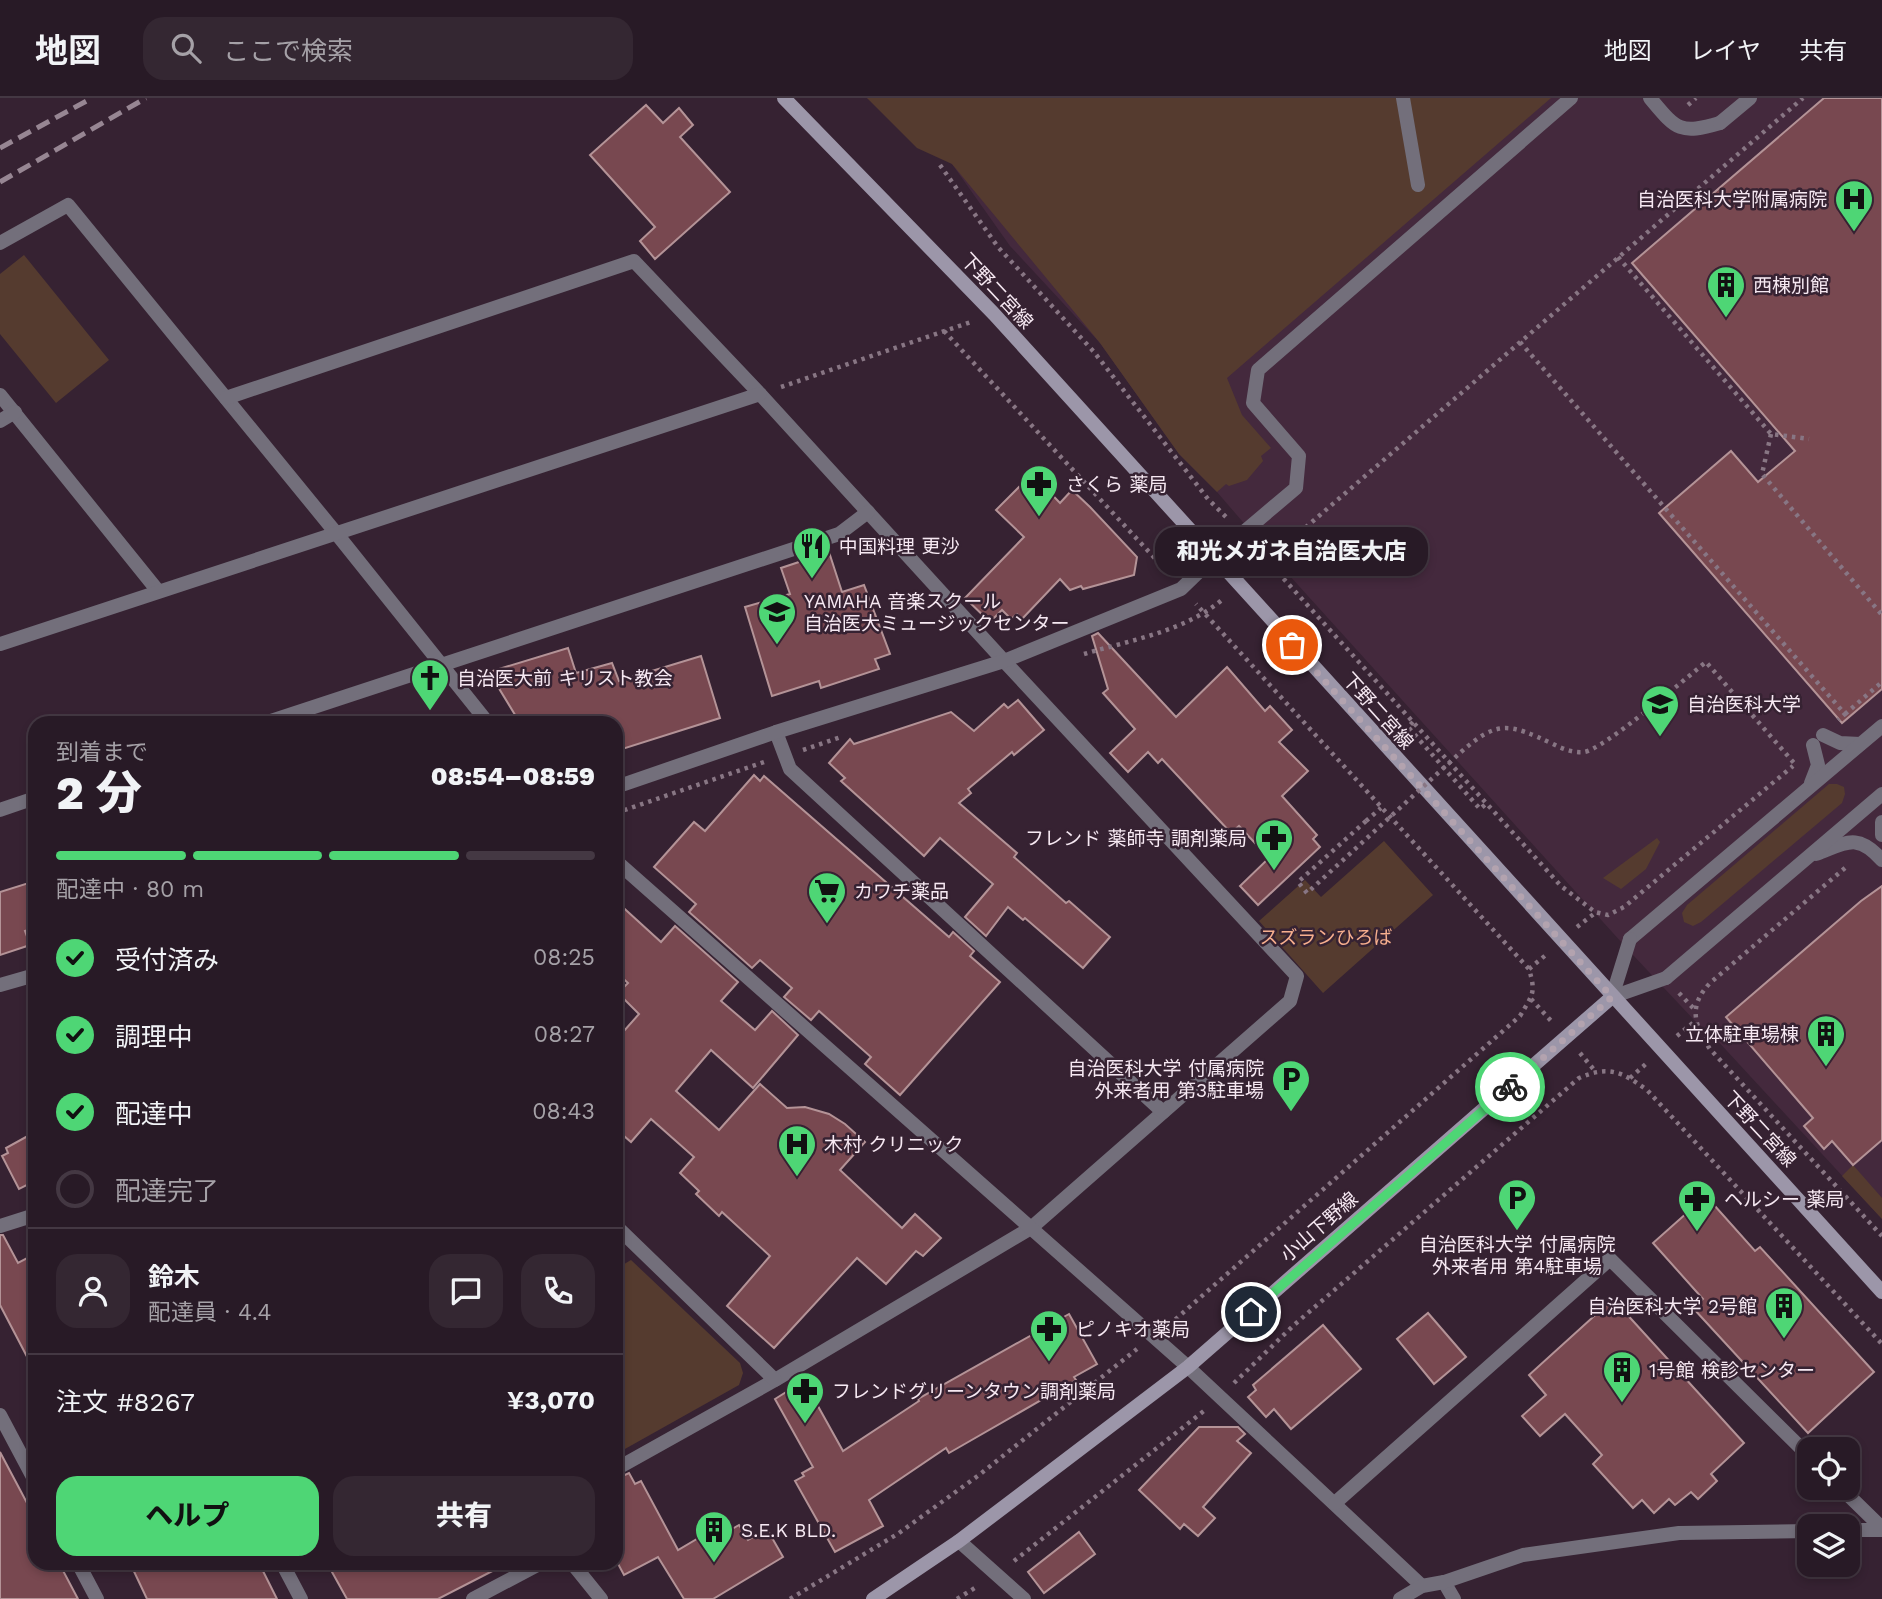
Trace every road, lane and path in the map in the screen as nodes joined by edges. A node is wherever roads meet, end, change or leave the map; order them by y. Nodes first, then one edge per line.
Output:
1 (784, 98) edge
2 (1403, 98) edge
3 (1571, 98) edge
4 (1650, 98) edge
5 (1696, 98) edge
6 (1749, 98) edge
7 (1803, 98) edge
8 (1688, 105) dead end
9 (940, 165) dead end
10 (1418, 185) dead end
11 (0, 243) edge
12 (1618, 257) junction
13 (994, 314) junction
14 (944, 331) junction
15 (1520, 342) junction
16 (760, 394) junction
17 (0, 395) edge
18 (226, 398) junction
19 (15, 412) junction
20 (0, 421) edge
21 (1771, 434) junction
22 (1809, 439) dead end
23 (868, 512) junction
24 (337, 533) junction
25 (1242, 533) junction
26 (1213, 558) junction
27 (1268, 560) junction
28 (1163, 567) dead end
29 (158, 591) junction
30 (1204, 614) dead end
31 (1882, 615) edge
32 (0, 644) edge
33 (1004, 661) junction
34 (442, 665) junction
35 (1882, 682) edge
36 (1845, 713) junction
37 (286, 716) edge
38 (482, 716) edge
39 (1413, 722) junction
40 (1882, 726) edge
41 (776, 732) junction
42 (1818, 740) junction
43 (1860, 744) junction
44 (1795, 765) junction
45 (1443, 767) junction
46 (623, 785) edge
47 (1809, 787) junction
48 (1882, 793) edge
49 (28, 800) edge
50 (1487, 803) junction
51 (1381, 808) junction
52 (0, 810) edge
53 (1882, 822) edge
54 (1882, 835) edge
55 (1806, 858) junction
56 (1882, 860) edge
57 (1851, 863) dead end
58 (623, 867) edge
59 (28, 977) edge
60 (0, 985) edge
61 (1612, 997) junction
62 (1163, 1112) junction
63 (28, 1217) edge
64 (0, 1226) edge
65 (1031, 1228) junction
66 (623, 1233) edge
67 (1882, 1236) edge
68 (1882, 1292) edge
69 (1153, 1336) junction
70 (1882, 1344) edge
71 (1188, 1367) junction
72 (775, 1380) junction
73 (1219, 1395) junction
74 (0, 1415) edge
75 (1797, 1444) edge
76 (623, 1465) edge
77 (28, 1468) edge
78 (1853, 1500) edge
79 (1335, 1503) junction
80 (1882, 1529) edge
81 (1860, 1530) edge
82 (1797, 1531) edge
83 (959, 1541) junction
84 (82, 1570) edge
85 (286, 1570) edge
86 (528, 1570) edge
87 (578, 1570) edge
88 (996, 1574) junction
89 (1444, 1582) junction
90 (1422, 1586) junction
91 (97, 1599) edge
92 (300, 1599) edge
93 (473, 1599) edge
94 (601, 1599) edge
95 (790, 1599) edge
96 (873, 1599) edge
97 (957, 1599) edge
98 (1024, 1599) edge
99 (1401, 1599) edge
100 (1454, 1599) edge

1 - 13 main road, 下野二宮線
2 - 10 street
3 - 25 street
4 - 6 street
5 - 8 path
7 - 12 path
9 - 25 path
11 - 18 street
12 - 15 path
12 - 21 path
13 - 14 path
13 - 26 main road, 下野二宮線
14 - 16 path
14 - 28 path
15 - 27 path
15 - 36 path
16 - 18 street
16 - 23 street
16 - 24 street
17 - 19 street
18 - 24 street
19 - 20 street
19 - 29 street
21 - 22 path
21 - 31 path
23 - 33 street
23 - 34 street
24 - 29 street
24 - 34 street
25 - 26 street
25 - 27 path
26 - 33 street
26 - 61 main road, 下野二宮線
27 - 39 path
29 - 32 street
30 - 51 path
33 - 41 street
33 - 62 street
34 - 37 street
34 - 38 street
35 - 36 path
36 - 42 path
39 - 45 path
39 - 50 path
40 - 43 street
41 - 46 street
41 - 62 street
42 - 43 street
42 - 44 path
42 - 47 street
43 - 47 street
44 - 45 path, bridge
44 - 50 path
45 - 50 path
45 - 51 path, bridge
47 - 61 street
48 - 55 street
49 - 52 street
51 - 69 path
53 - 54 street
55 - 56 street
55 - 61 street
57 - 67 path
58 - 65 street
59 - 60 street
61 - 68 main road, 下野二宮線
61 - 71 main road, 小山下野線
62 - 65 street
63 - 64 street
65 - 69 street
65 - 72 street
66 - 72 street
69 - 71 street
69 - 95 path
70 - 73 path
71 - 73 street
71 - 83 main road, 小山下野線
72 - 76 street
73 - 79 street
73 - 88 path
74 - 77 street
75 - 79 street
78 - 80 street
79 - 90 street
80 - 81 street
82 - 89 street
83 - 88 street
83 - 96 main road, 小山下野線
84 - 91 street
85 - 92 street
86 - 93 street
87 - 94 street
88 - 97 path
88 - 98 street
89 - 90 street
89 - 100 street
90 - 99 street

